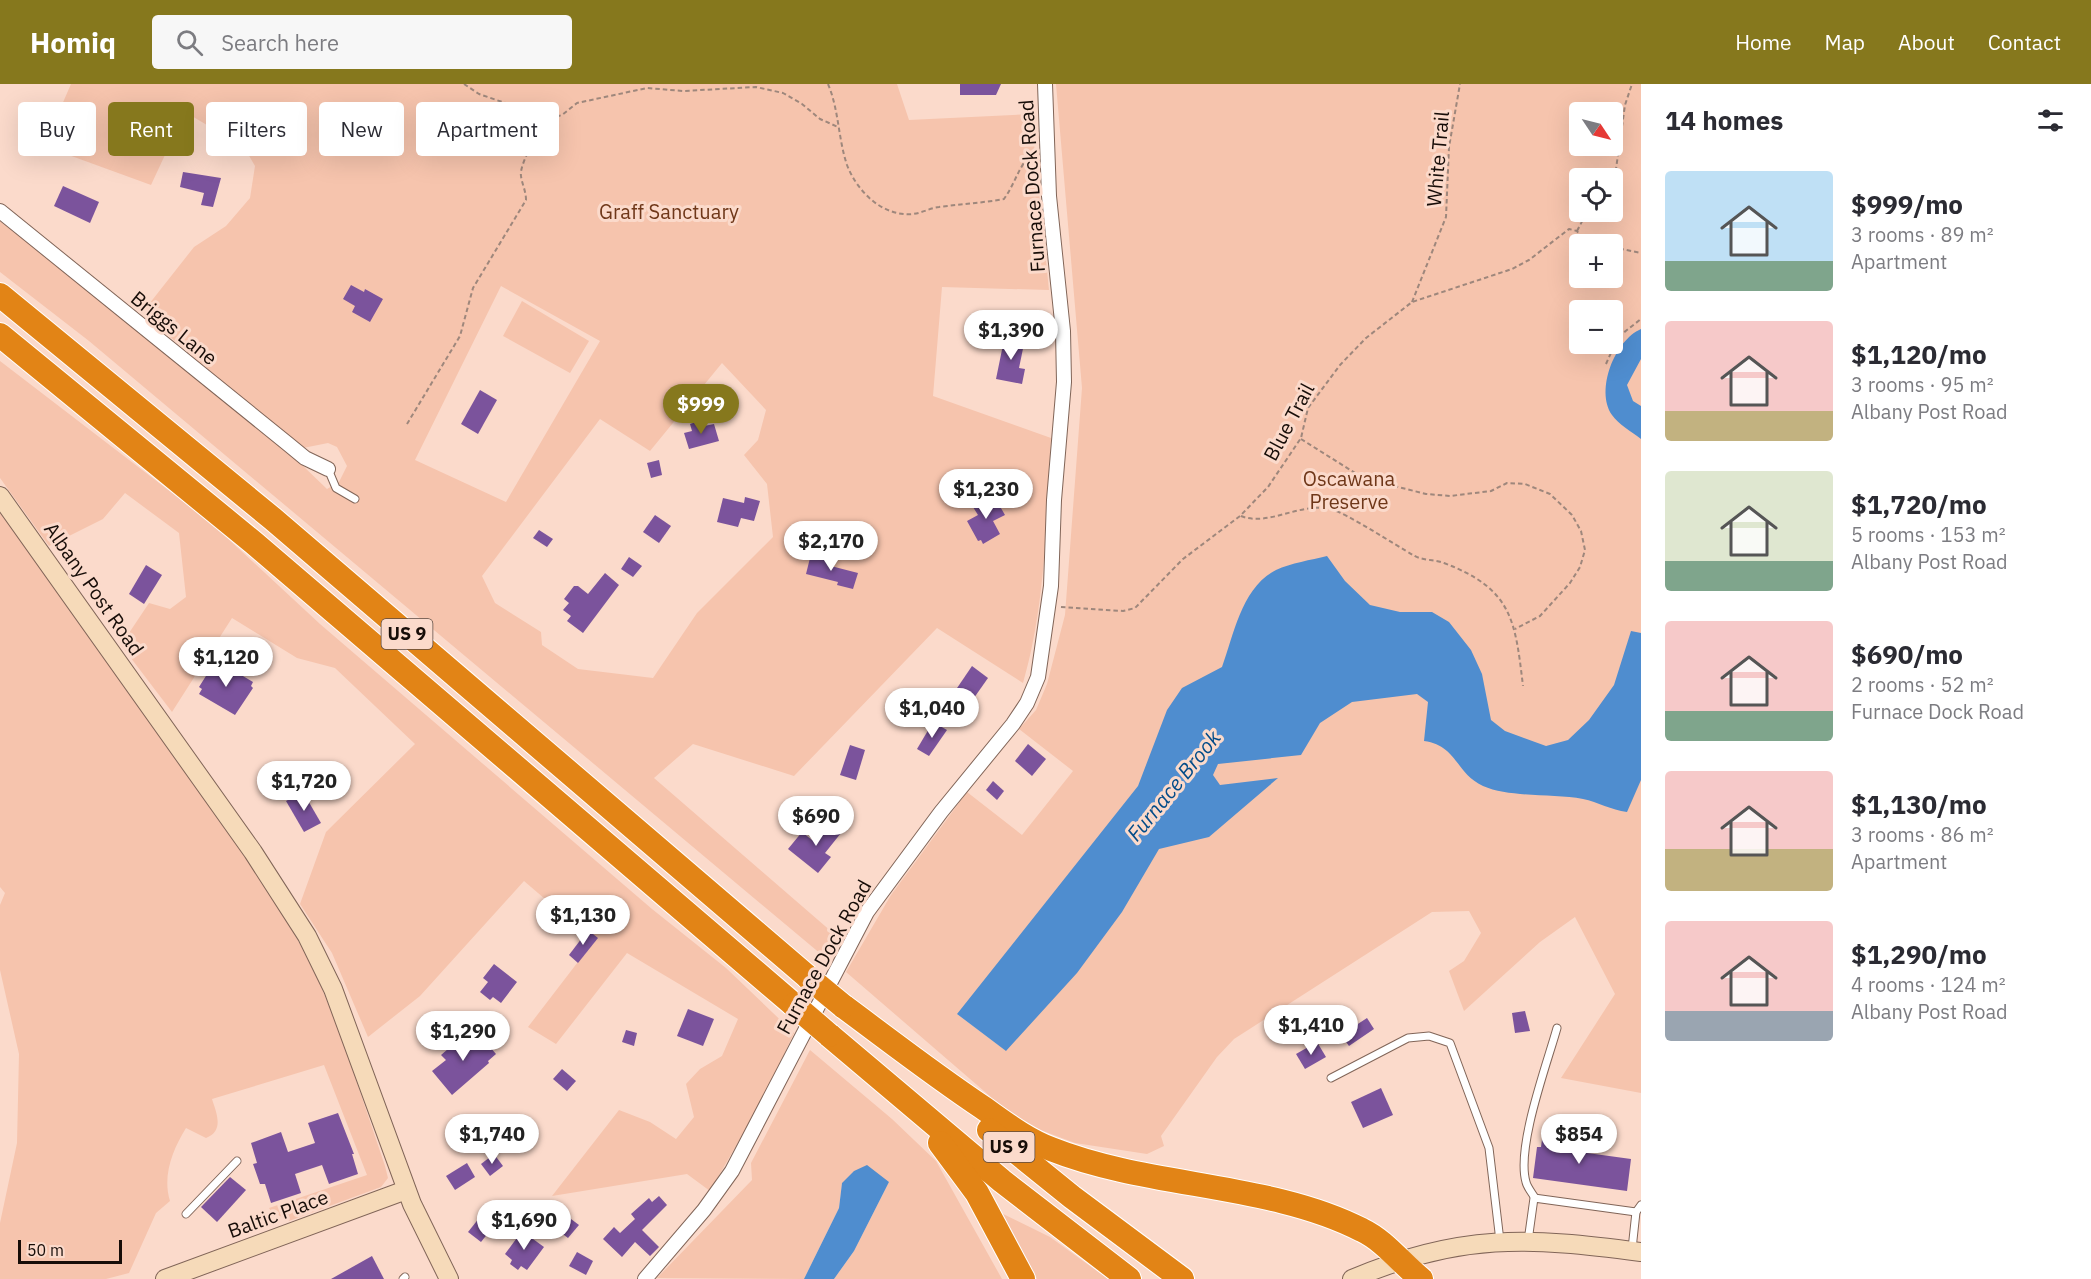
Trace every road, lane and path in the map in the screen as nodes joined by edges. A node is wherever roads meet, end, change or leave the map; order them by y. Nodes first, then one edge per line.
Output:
1 (464, 84) edge
2 (828, 84) edge
3 (1045, 84) edge
4 (1460, 84) edge
5 (1632, 84) edge
6 (502, 102) edge
7 (559, 116) edge
8 (838, 127) junction
9 (1047, 145) junction
10 (526, 156) edge
11 (1616, 168) edge
12 (0, 211) edge
13 (1582, 222) edge
14 (1577, 231) junction
15 (1579, 234) edge
16 (1623, 250) edge
17 (1641, 253) edge
18 (0, 295) edge
19 (1412, 302) junction
20 (1641, 319) edge
21 (0, 335) edge
22 (1606, 364) dead end
23 (407, 424) dead end
24 (135, 425) junction
25 (1301, 438) junction
26 (328, 469) joint
27 (0, 496) edge
28 (355, 499) dead end
29 (1240, 516) junction
30 (1049, 606) junction
31 (1515, 629) junction
32 (1522, 686) dead end
33 (843, 1006) junction
34 (1557, 1028) dead end
35 (829, 1035) junction
36 (1331, 1078) dead end
37 (237, 1161) dead end
38 (406, 1190) junction
39 (1535, 1198) junction
40 (1639, 1208) edge
41 (186, 1214) dead end
42 (1500, 1241) junction
43 (1528, 1241) junction
44 (1636, 1251) edge
45 (1399, 1261) junction
46 (165, 1279) edge
47 (449, 1279) edge
48 (645, 1279) edge
49 (1023, 1279) edge
50 (1129, 1279) edge
51 (1182, 1279) edge
52 (1352, 1279) edge
53 (1421, 1279) edge

1 - 6 path
2 - 8 path
3 - 9 street, Furnace Dock Road
4 - 19 path, White Trail
5 - 11 path
7 - 8 path
8 - 9 path
9 - 30 street, Furnace Dock Road
10 - 23 path
12 - 26 street, Briggs Lane
13 - 14 path
14 - 15 path
14 - 19 path, Blue Trail
16 - 17 path
18 - 24 highway, US 9
19 - 25 path, Blue Trail
20 - 22 path
21 - 24 highway, US 9
24 - 33 highway, US 9, bridge
24 - 35 highway, US 9, bridge
25 - 29 path, Blue Trail
25 - 31 path
26 - 28 lane
27 - 38 main road, Albany Post Road
29 - 30 path, Blue Trail
29 - 31 path
30 - 48 street, Furnace Dock Road
31 - 32 path
33 - 45 highway
33 - 51 highway, US 9
34 - 39 lane
35 - 49 highway
35 - 50 highway, US 9
36 - 42 lane
37 - 41 lane
38 - 46 main road, Baltic Place
38 - 47 main road, Albany Post Road
39 - 40 lane
39 - 43 lane
40 - 44 lane
42 - 43 main road
42 - 45 main road
43 - 44 main road
45 - 52 main road
45 - 53 highway

